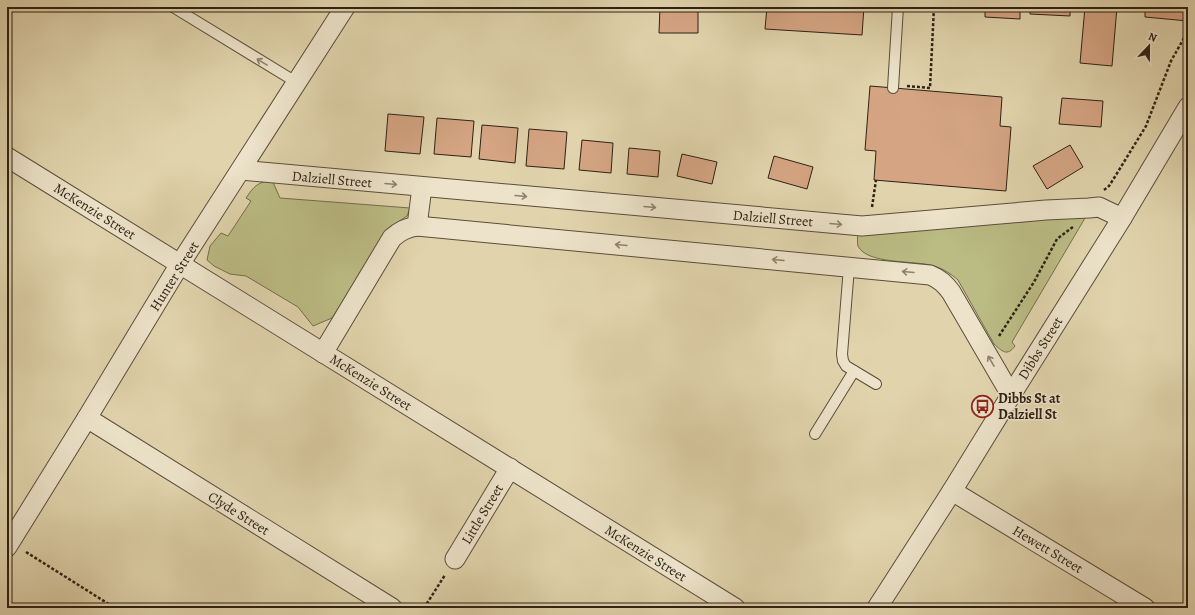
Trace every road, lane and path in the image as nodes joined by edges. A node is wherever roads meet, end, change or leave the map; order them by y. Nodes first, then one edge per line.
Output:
1 (173, 7) edge
2 (345, 7) edge
3 (898, 7) edge
4 (934, 7) edge
5 (296, 82) junction
6 (898, 86) joint
7 (1188, 107) edge
8 (7, 156) edge
9 (241, 170) junction
10 (876, 180) dead end
11 (422, 187) junction
12 (872, 210) dead end
13 (1122, 218) junction
14 (417, 226) junction
15 (180, 264) junction
16 (849, 267) junction
17 (323, 353) junction
18 (854, 371) junction
19 (876, 384) dead end
20 (1011, 395) junction
21 (87, 418) junction
22 (815, 434) dead end
23 (510, 468) junction
24 (952, 490) junction
25 (8, 545) edge
26 (455, 559) joint
27 (115, 608) edge
28 (392, 608) edge
29 (424, 608) edge
30 (735, 608) edge
31 (877, 608) edge
32 (1145, 608) edge

5 -> 1 lane
2 - 5 street, Hunter Street
3 - 6 lane
4 - 6 path
5 - 9 street, Hunter Street
7 - 13 street, Dibbs Street
8 - 15 street, McKenzie Street
9 -> 11 street, Dalziell Street
9 - 15 street, Hunter Street
10 - 12 path
11 -> 13 street, Dalziell Street
11 - 14 street
13 - 20 street, Dibbs Street
16 -> 14 street
14 - 17 street
15 - 17 street, McKenzie Street
15 - 21 street, Hunter Street
16 - 18 lane
20 -> 16 street
17 - 23 street, McKenzie Street
18 - 19 lane
18 - 22 lane
20 - 24 street, Dibbs Street
21 - 25 street, Hunter Street
21 - 28 street, Clyde Street
23 - 26 street, Little Street
23 - 30 street, McKenzie Street
24 - 31 street, Dibbs Street
24 - 32 street, Hewett Street
25 - 27 path
26 - 29 path

